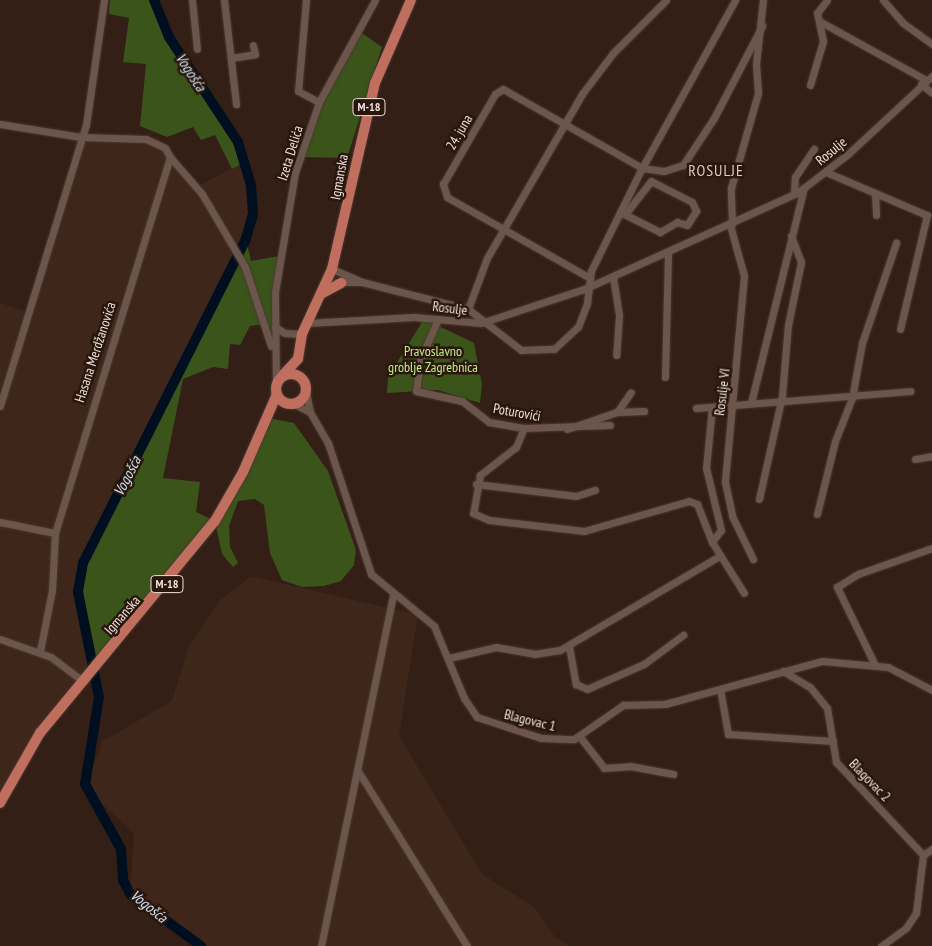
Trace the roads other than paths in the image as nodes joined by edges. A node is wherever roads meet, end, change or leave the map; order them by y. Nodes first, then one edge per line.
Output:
1 (104, 0) edge
2 (192, 0) edge
3 (224, 0) edge
4 (306, 0) edge
5 (375, 0) edge
6 (411, 0) edge
7 (666, 0) edge
8 (735, 0) edge
9 (764, 0) edge
10 (827, 0) edge
11 (888, 1) edge
12 (821, 22) junction
13 (762, 26) junction
14 (932, 44) edge
15 (253, 45) dead end
16 (198, 49) dead end
17 (231, 58) junction
18 (926, 80) edge
19 (810, 85) dead end
20 (932, 92) edge
21 (319, 102) junction
22 (236, 104) dead end
23 (0, 124) edge
24 (565, 124) junction
25 (81, 136) junction
26 (814, 149) dead end
27 (170, 156) junction
28 (642, 168) junction
29 (826, 172) junction
30 (804, 188) junction
31 (794, 194) junction
32 (875, 194) junction
33 (623, 212) junction
34 (876, 215) dead end
35 (731, 225) junction
36 (503, 229) junction
37 (791, 236) junction
38 (896, 243) dead end
39 (668, 253) junction
40 (330, 274) junction
41 (613, 277) junction
42 (590, 278) junction
43 (362, 282) junction
44 (341, 283) junction
45 (589, 286) junction
46 (322, 293) junction
47 (468, 309) junction
48 (438, 319) junction
49 (307, 323) junction
50 (481, 323) junction
51 (275, 326) junction
52 (900, 329) dead end
53 (302, 334) junction
54 (273, 352) junction
55 (616, 355) dead end
56 (298, 358) junction
57 (280, 374) junction
58 (666, 377) dead end
59 (303, 379) junction
60 (276, 391) junction
61 (910, 391) dead end
62 (306, 392) junction
63 (631, 392) dead end
64 (852, 398) junction
65 (781, 400) junction
66 (290, 403) junction
67 (751, 403) junction
68 (734, 405) junction
69 (0, 406) edge
70 (712, 407) junction
71 (696, 408) dead end
72 (644, 410) dead end
73 (272, 412) junction
74 (310, 412) junction
75 (616, 412) junction
76 (610, 425) dead end
77 (524, 428) junction
78 (564, 430) junction
79 (932, 456) edge
80 (915, 459) dead end
81 (476, 484) junction
82 (595, 490) dead end
83 (759, 499) dead end
84 (816, 514) dead end
85 (0, 522) edge
86 (55, 533) junction
87 (712, 542) junction
88 (932, 548) edge
89 (718, 557) junction
90 (753, 559) dead end
91 (744, 593) dead end
92 (393, 595) junction
93 (683, 635) dead end
94 (0, 639) edge
95 (569, 646) junction
96 (40, 651) junction
97 (449, 658) junction
98 (874, 663) junction
99 (783, 671) junction
100 (84, 682) junction
101 (720, 689) junction
102 (932, 690) edge
103 (580, 737) junction
104 (833, 741) junction
105 (358, 771) junction
106 (673, 774) dead end
107 (0, 803) edge
108 (932, 850) edge
109 (924, 855) junction
110 (321, 946) edge
111 (467, 946) edge
112 (881, 946) edge

1 - 25 street
2 - 16 street
3 - 17 street
4 - 21 street
5 - 21 street, Izeta Delića
6 - 40 main road, Igmanska / M-18
7 - 24 street
8 - 28 street
9 - 13 street
10 - 12 street
11 - 14 street
12 - 18 street
12 - 19 street
13 - 28 street, 24. juna
13 - 35 street
15 - 17 street
17 - 22 street
18 - 20 street
18 - 29 street, Rosulje
21 - 51 street, Izeta Delića
23 - 25 street
24 - 28 street, 24. juna
24 - 36 street
24 - 36 street, 24. juna
25 - 27 street
25 - 69 street
26 - 31 street
27 - 54 street
27 - 86 street, Hasana Merdžanovića
28 - 33 street
29 - 30 street, Rosulje
29 - 32 street
30 - 31 street, Rosulje
30 - 37 street
31 - 35 street, Rosulje
32 - 34 street
32 - 52 street
33 - 33 street
33 - 42 street
35 - 39 street, Rosulje
35 - 68 street, Rosulje VI
36 - 42 street
36 - 47 street
37 - 65 street
37 - 67 street
38 - 64 street
39 - 41 street, Rosulje
39 - 58 street
40 - 43 street
40 - 44 street
40 - 46 main road, Igmanska / M-18
41 - 45 street, Rosulje
41 - 55 street
42 - 45 street
43 - 44 street
43 - 47 street
44 - 46 main road
45 - 50 street, Rosulje
45 - 50 street
46 - 49 main road, Igmanska / M-18
47 - 50 street
48 - 49 street, Rosulje
48 - 50 street, Rosulje
48 - 77 street, Poturovići
49 - 53 main road, Igmanska / M-18
51 - 53 street
51 - 54 street, Izeta Delića
53 - 56 main road, Igmanska / M-18
54 - 57 street, Izeta Delića
56 - 57 main road, M-18
56 - 59 main road, Igmanska / M-18
57 - 59 main road
57 - 60 main road, M-18
59 - 62 main road, M-18
60 - 66 main road
60 - 73 main road, Igmanska / M-18
61 - 64 street
62 - 66 main road
62 - 74 street, Blagovac 1
63 - 75 street
64 - 65 street
64 - 84 street
65 - 67 street
65 - 83 street
66 - 73 main road
66 - 74 street
67 - 68 street
68 - 70 street
68 - 90 street, Rosulje VI
70 - 71 street
70 - 87 street
72 - 75 street
73 - 100 main road, Igmanska / M-18
74 - 92 street, Blagovac 1
75 - 78 street
76 - 78 street, Poturovići
77 - 78 street, Poturovići
77 - 81 street
79 - 80 street
81 - 82 street
81 - 87 street
85 - 86 street
86 - 96 street, Hasana Merdžanovića
87 - 89 street
88 - 98 street
89 - 91 street
89 - 95 street
92 - 97 street, Blagovac 1
92 - 105 street
93 - 95 street
94 - 96 street
95 - 97 street
96 - 100 street
97 - 103 street, Blagovac 1
98 - 99 street
98 - 102 street
99 - 101 street
99 - 104 street, Blagovac 2
100 - 107 main road, Igmanska / M-18
101 - 103 street
101 - 104 street
103 - 106 street
104 - 109 street, Blagovac 2
105 - 110 street
105 - 111 street
108 - 109 street
109 - 112 street

